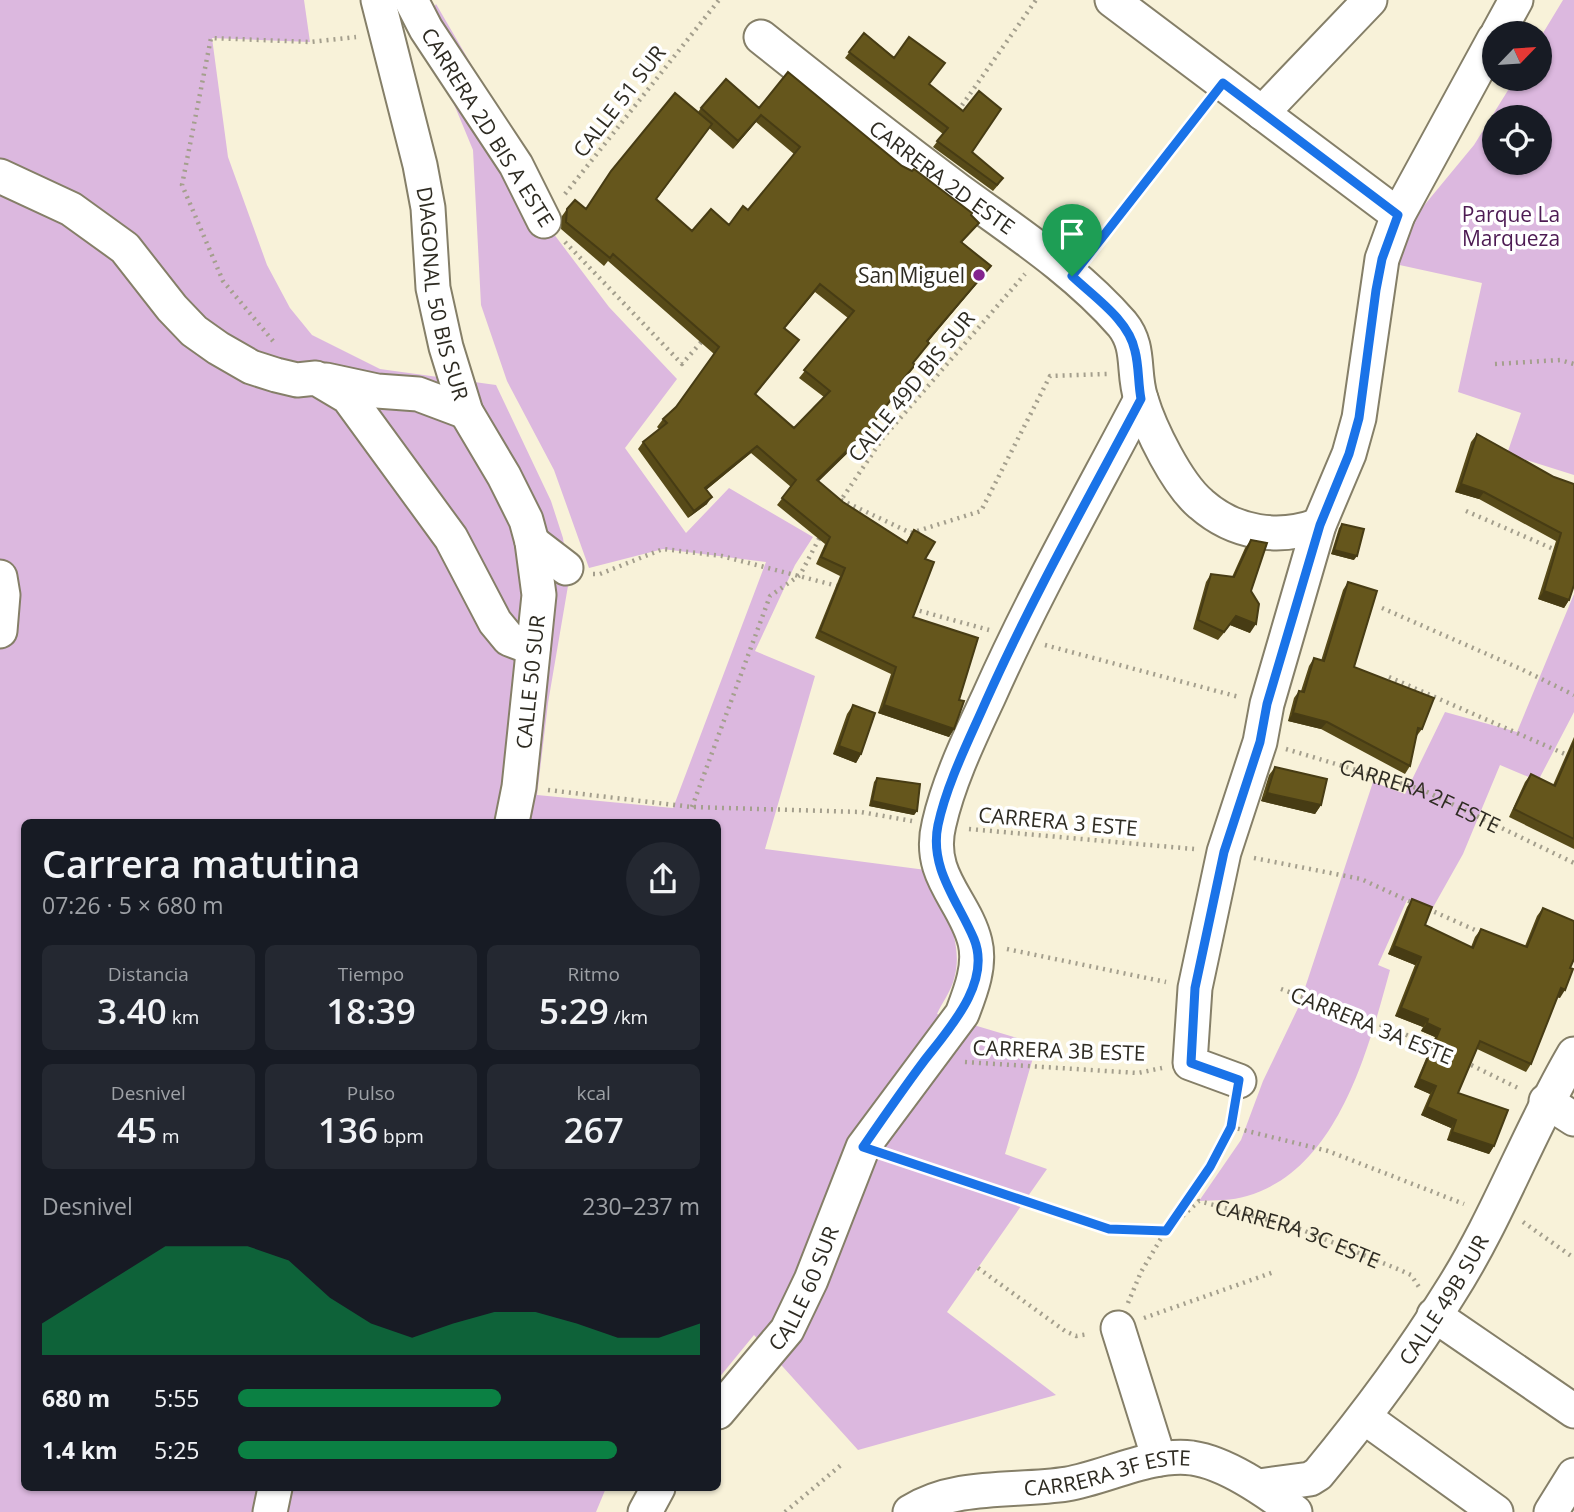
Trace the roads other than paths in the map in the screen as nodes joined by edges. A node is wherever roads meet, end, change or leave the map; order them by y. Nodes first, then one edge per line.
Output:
1 (378, 0) edge
2 (1112, 0) edge
3 (1370, 0) edge
4 (1516, 0) edge
5 (413, 4) edge
6 (1505, 21) edge
7 (761, 37) dead end
8 (1482, 61) edge
9 (1262, 113) junction
10 (0, 176) edge
11 (1398, 215) junction
12 (544, 221) road end
13 (316, 378) junction
14 (1138, 386) junction
15 (466, 412) junction
16 (1320, 525) junction
17 (532, 542) junction
18 (566, 568) road end
19 (0, 577) edge
20 (0, 631) edge
21 (533, 648) junction
22 (513, 819) edge
23 (1574, 1054) edge
24 (1239, 1080) road end
25 (1546, 1101) junction
26 (1574, 1118) edge
27 (1434, 1315) junction
28 (1118, 1328) road end
29 (721, 1408) edge
30 (1574, 1411) edge
31 (1364, 1418) junction
32 (1160, 1459) junction
33 (1574, 1475) edge
34 (1259, 1486) junction
35 (274, 1491) edge
36 (656, 1491) edge
37 (270, 1512) edge
38 (645, 1512) edge
39 (910, 1512) edge
40 (1295, 1512) edge
41 (1496, 1512) edge
42 (1551, 1512) edge

1 - 15 street, DIAGONAL 50 BIS SUR
2 - 9 street
3 - 9 street
4 - 6 street
5 - 12 street, CARRERA 2D BIS A ESTE
7 - 14 street, CARRERA 2D ESTE
8 - 11 street
9 - 11 street
10 - 13 street
11 - 16 street
13 - 15 street
13 - 21 street
14 - 16 street, CARRERA 2D ESTE
14 - 29 street, CALLE 60 SUR
15 - 17 street, DIAGONAL 50 BIS SUR
16 - 24 street
17 - 18 street
17 - 21 street, CALLE 50 SUR
19 - 20 street
21 - 22 street, CALLE 50 SUR
23 - 25 street, CALLE 49B SUR
25 - 26 street
25 - 27 street, CALLE 49B SUR
27 - 30 street
27 - 31 street, CALLE 49B SUR
28 - 32 street
31 - 34 street, CALLE 49B SUR
31 - 41 street
32 - 34 street, CARRERA 3F ESTE
32 - 39 street, CARRERA 3F ESTE
33 - 42 street
34 - 40 street, CARRERA 3F ESTE
35 - 37 street
36 - 38 street

